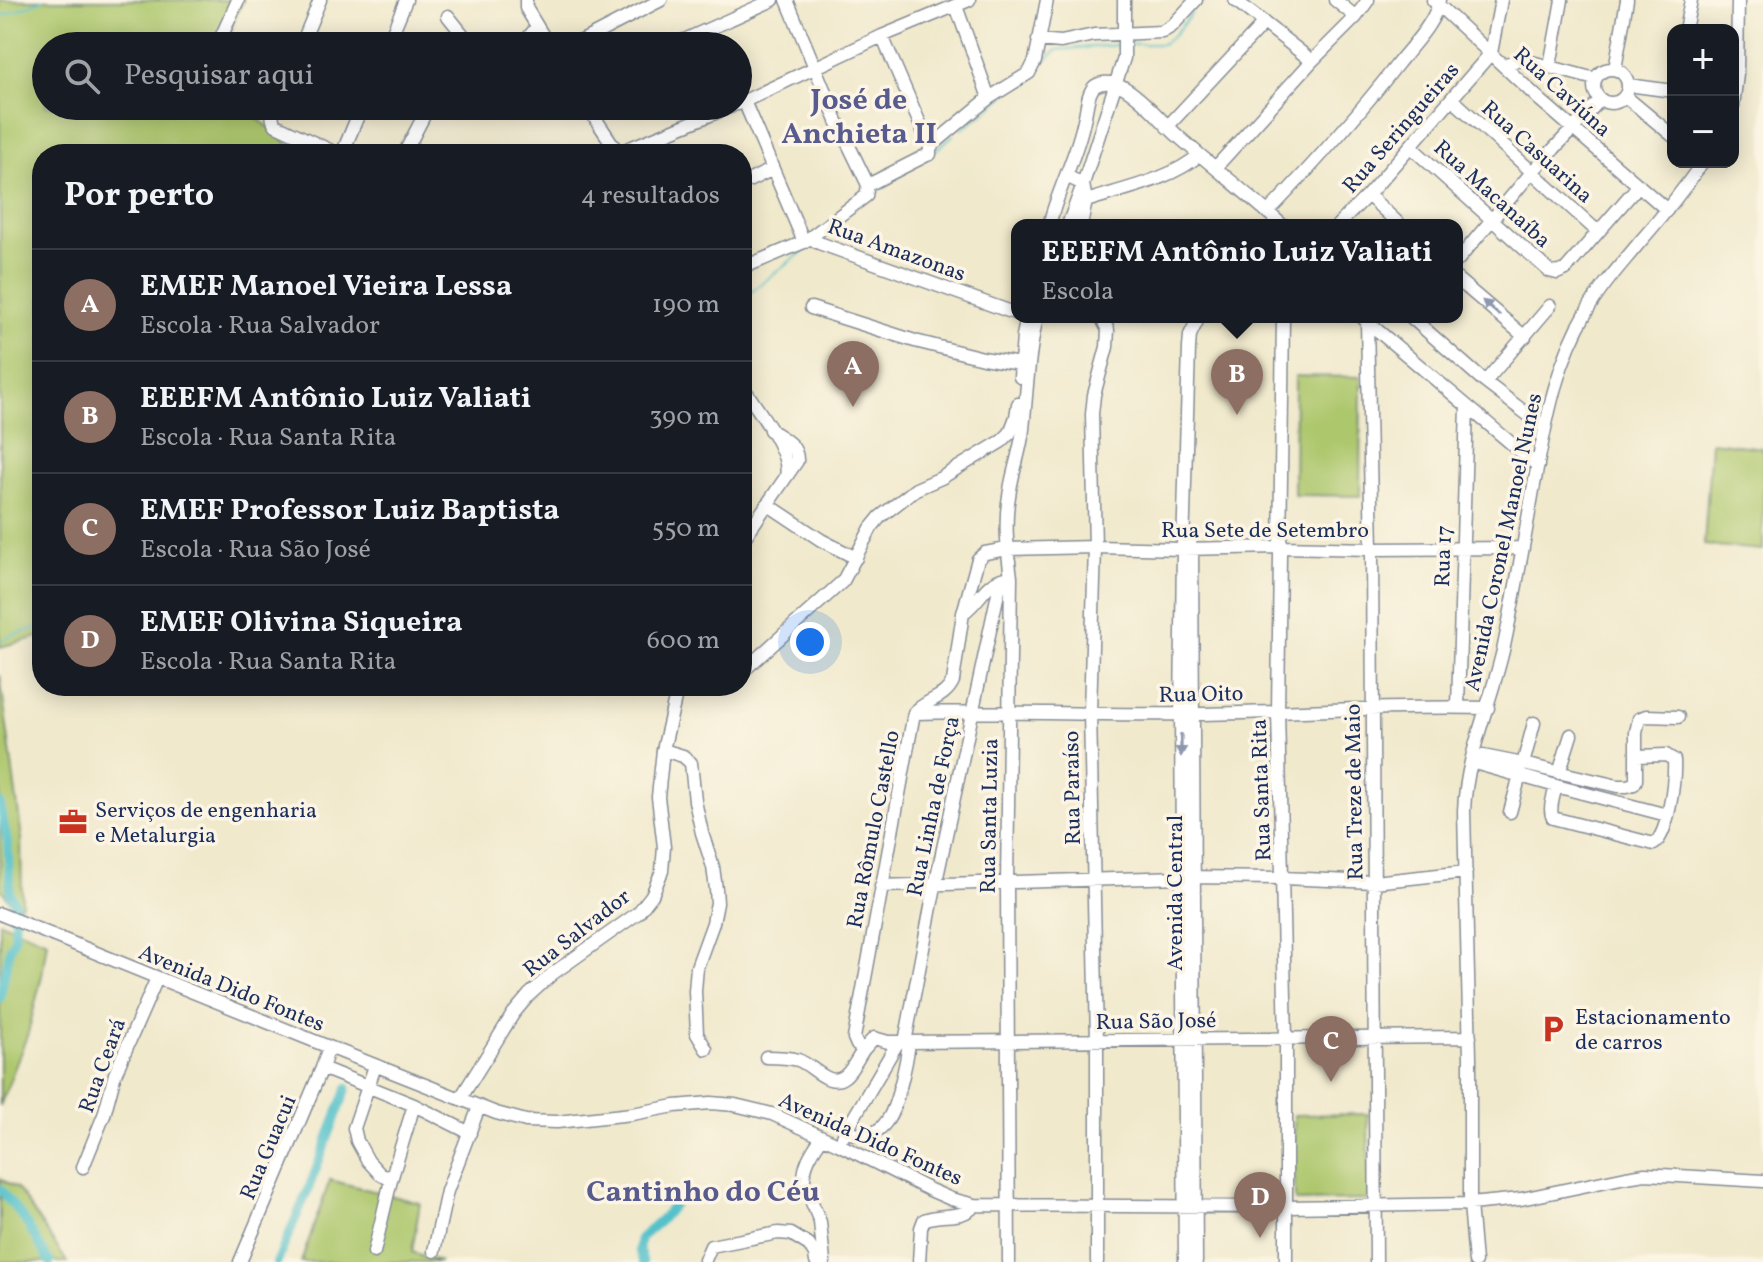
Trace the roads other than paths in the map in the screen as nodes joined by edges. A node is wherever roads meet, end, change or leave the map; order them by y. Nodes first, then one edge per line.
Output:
1 (238, 0) edge
2 (320, 0) edge
3 (406, 0) edge
4 (526, 0) edge
5 (661, 0) edge
6 (773, 0) edge
7 (787, 0) edge
8 (969, 0) edge
9 (1047, 0) edge
10 (1124, 0) edge
11 (1196, 0) edge
12 (1235, 0) edge
13 (1335, 0) edge
14 (1368, 0) edge
15 (1501, 0) edge
16 (1562, 0) edge
17 (1627, 0) edge
18 (1691, 0) edge
19 (1738, 0) edge
20 (1437, 2) edge
21 (956, 6) junction
22 (448, 16) dead end
23 (1356, 17) junction
24 (1264, 23) junction
25 (1686, 24) edge
26 (1736, 24) edge
27 (537, 27) junction
28 (223, 32) edge
29 (307, 32) edge
30 (393, 32) edge
31 (458, 32) edge
32 (533, 32) edge
33 (540, 32) edge
34 (599, 32) edge
35 (702, 32) edge
36 (882, 36) junction
37 (1038, 40) junction
38 (1124, 41) junction
39 (1061, 42) junction
40 (1491, 53) junction
41 (1035, 61) junction
42 (1312, 61) junction
43 (1504, 65) junction
44 (1550, 66) junction
45 (814, 67) junction
46 (1615, 69) junction
47 (1595, 79) junction
48 (1117, 84) junction
49 (1667, 89) edge
50 (1627, 90) junction
51 (752, 97) edge
52 (989, 98) junction
53 (1452, 99) junction
54 (1600, 100) junction
55 (272, 120) edge
56 (356, 120) edge
57 (422, 120) edge
58 (596, 120) edge
59 (700, 120) edge
60 (747, 120) edge
61 (1167, 127) junction
62 (1573, 129) junction
63 (1667, 130) edge
64 (318, 144) edge
65 (345, 144) edge
66 (409, 144) edge
67 (612, 144) edge
68 (642, 144) edge
69 (1410, 146) junction
70 (930, 147) junction
71 (1199, 155) junction
72 (1216, 167) junction
73 (1698, 168) edge
74 (773, 169) junction
75 (1532, 172) junction
76 (1066, 176) junction
77 (752, 179) edge
78 (1083, 184) junction
79 (868, 185) junction
80 (1639, 185) junction
81 (1368, 195) junction
82 (1086, 201) junction
83 (1667, 210) junction
84 (1268, 212) junction
85 (1492, 218) junction
86 (1051, 219) edge
87 (1070, 219) edge
88 (1082, 219) edge
89 (1276, 219) edge
90 (1344, 219) edge
91 (1394, 219) edge
92 (1598, 232) junction
93 (811, 240) junction
94 (1463, 254) edge
95 (752, 264) edge
96 (1463, 284) edge
97 (1550, 306) dead end
98 (811, 308) dead end
99 (1011, 312) edge
100 (1030, 323) edge
101 (1105, 323) edge
102 (1195, 323) edge
103 (1283, 323) edge
104 (1364, 323) edge
105 (1368, 323) edge
106 (1418, 323) edge
107 (1525, 337) junction
108 (1024, 368) junction
109 (1485, 382) junction
110 (752, 401) edge
111 (1467, 406) junction
112 (1544, 427) junction
113 (1538, 466) junction
114 (767, 504) junction
115 (752, 526) edge
116 (1095, 547) junction
117 (1280, 547) junction
118 (1462, 548) junction
119 (1523, 548) junction
120 (1007, 549) junction
121 (1187, 549) junction
122 (1372, 549) junction
123 (856, 558) junction
124 (1006, 578) junction
125 (963, 613) junction
126 (752, 656) edge
127 (756, 658) junction
128 (752, 662) edge
129 (676, 696) edge
130 (1372, 707) junction
131 (1458, 707) junction
132 (1488, 708) junction
133 (972, 711) junction
134 (1090, 712) junction
135 (1278, 712) junction
136 (914, 713) junction
137 (1009, 713) junction
138 (1187, 714) junction
139 (1678, 717) dead end
140 (1534, 723) dead end
141 (1571, 735) dead end
142 (663, 750) junction
143 (1637, 756) junction
144 (1472, 758) junction
145 (1522, 770) junction
146 (1559, 773) junction
147 (1556, 786) junction
148 (1510, 812) dead end
149 (1667, 815) junction
150 (1466, 872) junction
151 (1187, 877) junction
152 (1283, 878) junction
153 (1093, 881) junction
154 (1374, 882) junction
155 (1007, 884) junction
156 (881, 886) junction
157 (935, 886) junction
158 (0, 914) edge
159 (157, 978) junction
160 (859, 1011) junction
161 (1470, 1037) junction
162 (874, 1038) junction
163 (1375, 1038) junction
164 (1190, 1039) junction
165 (1286, 1039) junction
166 (1009, 1041) junction
167 (1097, 1041) junction
168 (904, 1042) junction
169 (329, 1047) junction
170 (706, 1049) dead end
171 (864, 1049) junction
172 (766, 1057) dead end
173 (375, 1066) junction
174 (322, 1068) junction
175 (369, 1088) junction
176 (460, 1099) junction
177 (414, 1105) junction
178 (479, 1107) junction
179 (470, 1133) junction
180 (822, 1137) junction
181 (842, 1138) junction
182 (83, 1167) dead end
183 (391, 1180) junction
184 (1763, 1181) edge
185 (1470, 1204) junction
186 (975, 1205) junction
187 (1096, 1205) junction
188 (1008, 1206) junction
189 (1376, 1206) junction
190 (1190, 1207) junction
191 (1287, 1207) junction
192 (434, 1251) dead end
193 (374, 1252) dead end
194 (705, 1260) edge
195 (240, 1262) edge
196 (816, 1262) edge
197 (824, 1262) edge
198 (919, 1262) edge
199 (1009, 1262) edge
200 (1097, 1262) edge
201 (1185, 1262) edge
202 (1196, 1262) edge
203 (1286, 1262) edge
204 (1376, 1262) edge
205 (1475, 1262) edge

1 - 28 street
2 - 29 street
3 - 30 street
4 - 27 street
5 - 34 street
6 - 35 street
7 - 45 street
8 - 21 street
9 - 37 street
10 - 38 street
11 - 38 street
12 - 24 street
13 - 23 street
14 - 23 street
15 - 40 street
16 - 44 street
17 - 46 street
18 - 25 street
19 - 26 street
20 - 40 street, Rua Caviúna
20 - 84 street
21 - 36 street
21 - 52 street
22 - 31 street
23 - 42 street
24 - 42 street
24 - 61 street
27 - 32 street
27 - 33 street
36 - 45 street
36 - 70 street
37 - 39 street
37 - 41 street
38 - 39 street
38 - 48 street
39 - 41 street, Rua Amazonas
40 - 43 street, Rua Caviúna
40 - 53 street, Rua Seringueiras
41 - 52 street, Rua Amazonas
42 - 72 street
43 - 44 street
43 - 62 street, Rua Caviúna
44 - 47 street
45 - 51 street
45 - 79 street
46 - 47 street
46 - 50 street
47 - 54 street
48 - 61 street
48 - 76 street
48 - 78 street
49 - 50 street
50 - 54 street
50 - 63 street
52 - 70 street, Rua Amazonas
53 - 69 street, Rua Seringueiras
53 - 75 street, Rua Casuarina
54 - 62 street
55 - 64 street
56 - 65 street
57 - 66 street
58 - 67 street
59 - 68 street
60 - 74 street
61 - 71 street
62 - 75 street
62 - 80 street, Rua Caviúna
69 - 81 street, Rua Seringueiras
69 - 85 street, Rua Macanaíba
70 - 79 street, Rua Amazonas
71 - 72 street
71 - 82 street
72 - 84 street
73 - 83 street, Avenida Coronel Manoel Nunes
74 - 77 street
74 - 93 street
75 - 85 street
75 - 92 street, Rua Casuarina
76 - 78 street
76 - 86 street
78 - 82 street
78 - 87 street
79 - 93 street, Rua Amazonas
80 - 83 street, Rua Caviúna
80 - 92 street
81 - 90 street, Rua Seringueiras
81 - 91 street
82 - 88 street
83 - 112 street, Avenida Coronel Manoel Nunes
84 - 89 street
85 - 92 street, Rua Macanaíba
85 - 94 street
93 - 95 street, Rua Amazonas
93 - 99 street, Rua Amazonas
107 -> 96 street
97 - 107 street
98 - 108 street
100 - 108 street
101 - 116 street, Rua Paraíso
102 - 121 street, Avenida Central
103 - 117 street, Rua Santa Rita
104 - 122 street, Rua Treze de Maio
105 - 111 street
106 - 109 street
107 - 109 street
108 - 120 street, Rua Santa Luzia
108 - 123 street
109 - 112 street
110 - 114 street
111 - 113 street
111 - 118 street, Rua 17
112 - 113 street, Avenida Coronel Manoel Nunes
113 - 119 street, Avenida Coronel Manoel Nunes
114 - 115 street
114 - 123 street
116 - 120 street, Rua Sete de Setembro
116 - 121 street, Rua Sete de Setembro
116 - 134 street, Rua Paraíso
117 - 121 street, Rua Sete de Setembro
117 - 122 street, Rua Sete de Setembro
117 - 135 street, Rua Santa Rita
118 - 119 street, Rua Sete de Setembro
118 - 122 street, Rua Sete de Setembro
118 - 131 street, Rua 17
119 - 132 street, Avenida Coronel Manoel Nunes
120 - 124 street, Rua Santa Luzia
120 - 125 street, Rua Rômulo Castello
121 - 138 street, Avenida Central
122 - 130 street, Rua Treze de Maio
123 - 127 street
124 - 125 street
124 - 133 street, Rua Linha de Força
124 - 137 street, Rua Santa Luzia
125 - 136 street, Rua Rômulo Castello
126 - 127 street
127 - 128 street
129 - 142 street, Rua Salvador
130 - 131 street, Rua Oito
130 - 135 street, Rua Oito
130 - 154 street, Rua Treze de Maio
131 - 132 street, Rua Oito
132 - 144 street, Avenida Coronel Manoel Nunes
133 - 136 street, Rua Oito
133 - 137 street, Rua Oito
133 - 157 street, Rua Linha de Força
134 - 137 street, Rua Oito
134 - 138 street, Rua Oito
134 - 153 street, Rua Paraíso
135 - 138 street, Rua Oito
135 - 152 street, Rua Santa Rita
136 - 156 street, Rua Rômulo Castello
137 - 155 street, Rua Santa Luzia
138 - 151 street, Avenida Central
139 - 143 street
140 - 145 street
141 - 146 street
142 - 170 street
142 - 176 street, Rua Salvador
143 - 146 street
143 - 149 street
144 - 145 street
144 - 150 street, Avenida Coronel Manoel Nunes
145 - 146 street
145 - 147 street
145 - 148 street
147 - 149 street
147 - 149 street
150 - 154 street
150 - 161 street, Avenida Coronel Manoel Nunes
151 - 152 street
151 - 153 street
151 - 164 street, Avenida Central
152 - 154 street
152 - 165 street, Rua Santa Rita
153 - 155 street
153 - 167 street, Rua Paraíso
154 - 163 street, Rua Treze de Maio
155 - 157 street
155 - 166 street, Rua Santa Luzia
156 - 157 street
156 - 160 street, Rua Rômulo Castello
157 - 168 street, Rua Linha de Força
158 - 159 street, Avenida Dido Fontes
159 - 169 street, Avenida Dido Fontes
159 - 182 street, Rua Ceará
160 - 162 street
160 - 171 street, Rua Rômulo Castello
161 - 163 street, Rua São José
161 - 185 street, Avenida Coronel Manoel Nunes
162 - 168 street, Rua São José
162 - 171 street
163 - 165 street, Rua São José
163 - 189 street, Rua Treze de Maio
164 - 165 street, Rua São José
164 - 167 street, Rua São José
164 - 190 street, Avenida Central
165 - 191 street, Rua Santa Rita
166 - 167 street, Rua São José
166 - 168 street, Rua São José
166 - 188 street, Rua Santa Luzia
167 - 187 street, Rua Paraíso
168 - 181 street, Rua Linha de Força
168 - 181 street
169 - 173 street, Avenida Dido Fontes
169 - 174 street, Rua Guacui
171 - 172 street
173 - 175 street
173 - 176 street, Avenida Dido Fontes
174 - 175 street
174 - 195 street, Rua Guacui
175 - 177 street
175 - 183 street
176 - 178 street, Avenida Dido Fontes
177 - 179 street
177 - 183 street
178 - 179 street
178 - 180 street, Avenida Dido Fontes
179 - 192 street
180 - 181 street, Avenida Dido Fontes
180 - 197 street
181 - 186 street, Avenida Dido Fontes
183 - 193 street
184 - 185 street, Avenida Dido Fontes
185 - 189 street, Avenida Dido Fontes
185 - 205 street, Avenida Coronel Manoel Nunes
186 - 188 street, Avenida Dido Fontes
186 - 198 street
187 - 188 street, Avenida Dido Fontes
187 - 190 street, Avenida Dido Fontes
187 - 200 street, Rua Paraíso
188 - 199 street, Rua Santa Luzia
189 - 191 street, Avenida Dido Fontes
189 - 204 street, Rua Treze de Maio
190 - 191 street, Avenida Dido Fontes
190 - 201 street, Avenida Central
190 - 202 street, Avenida Central
191 - 203 street, Rua Santa Rita
194 - 196 street

